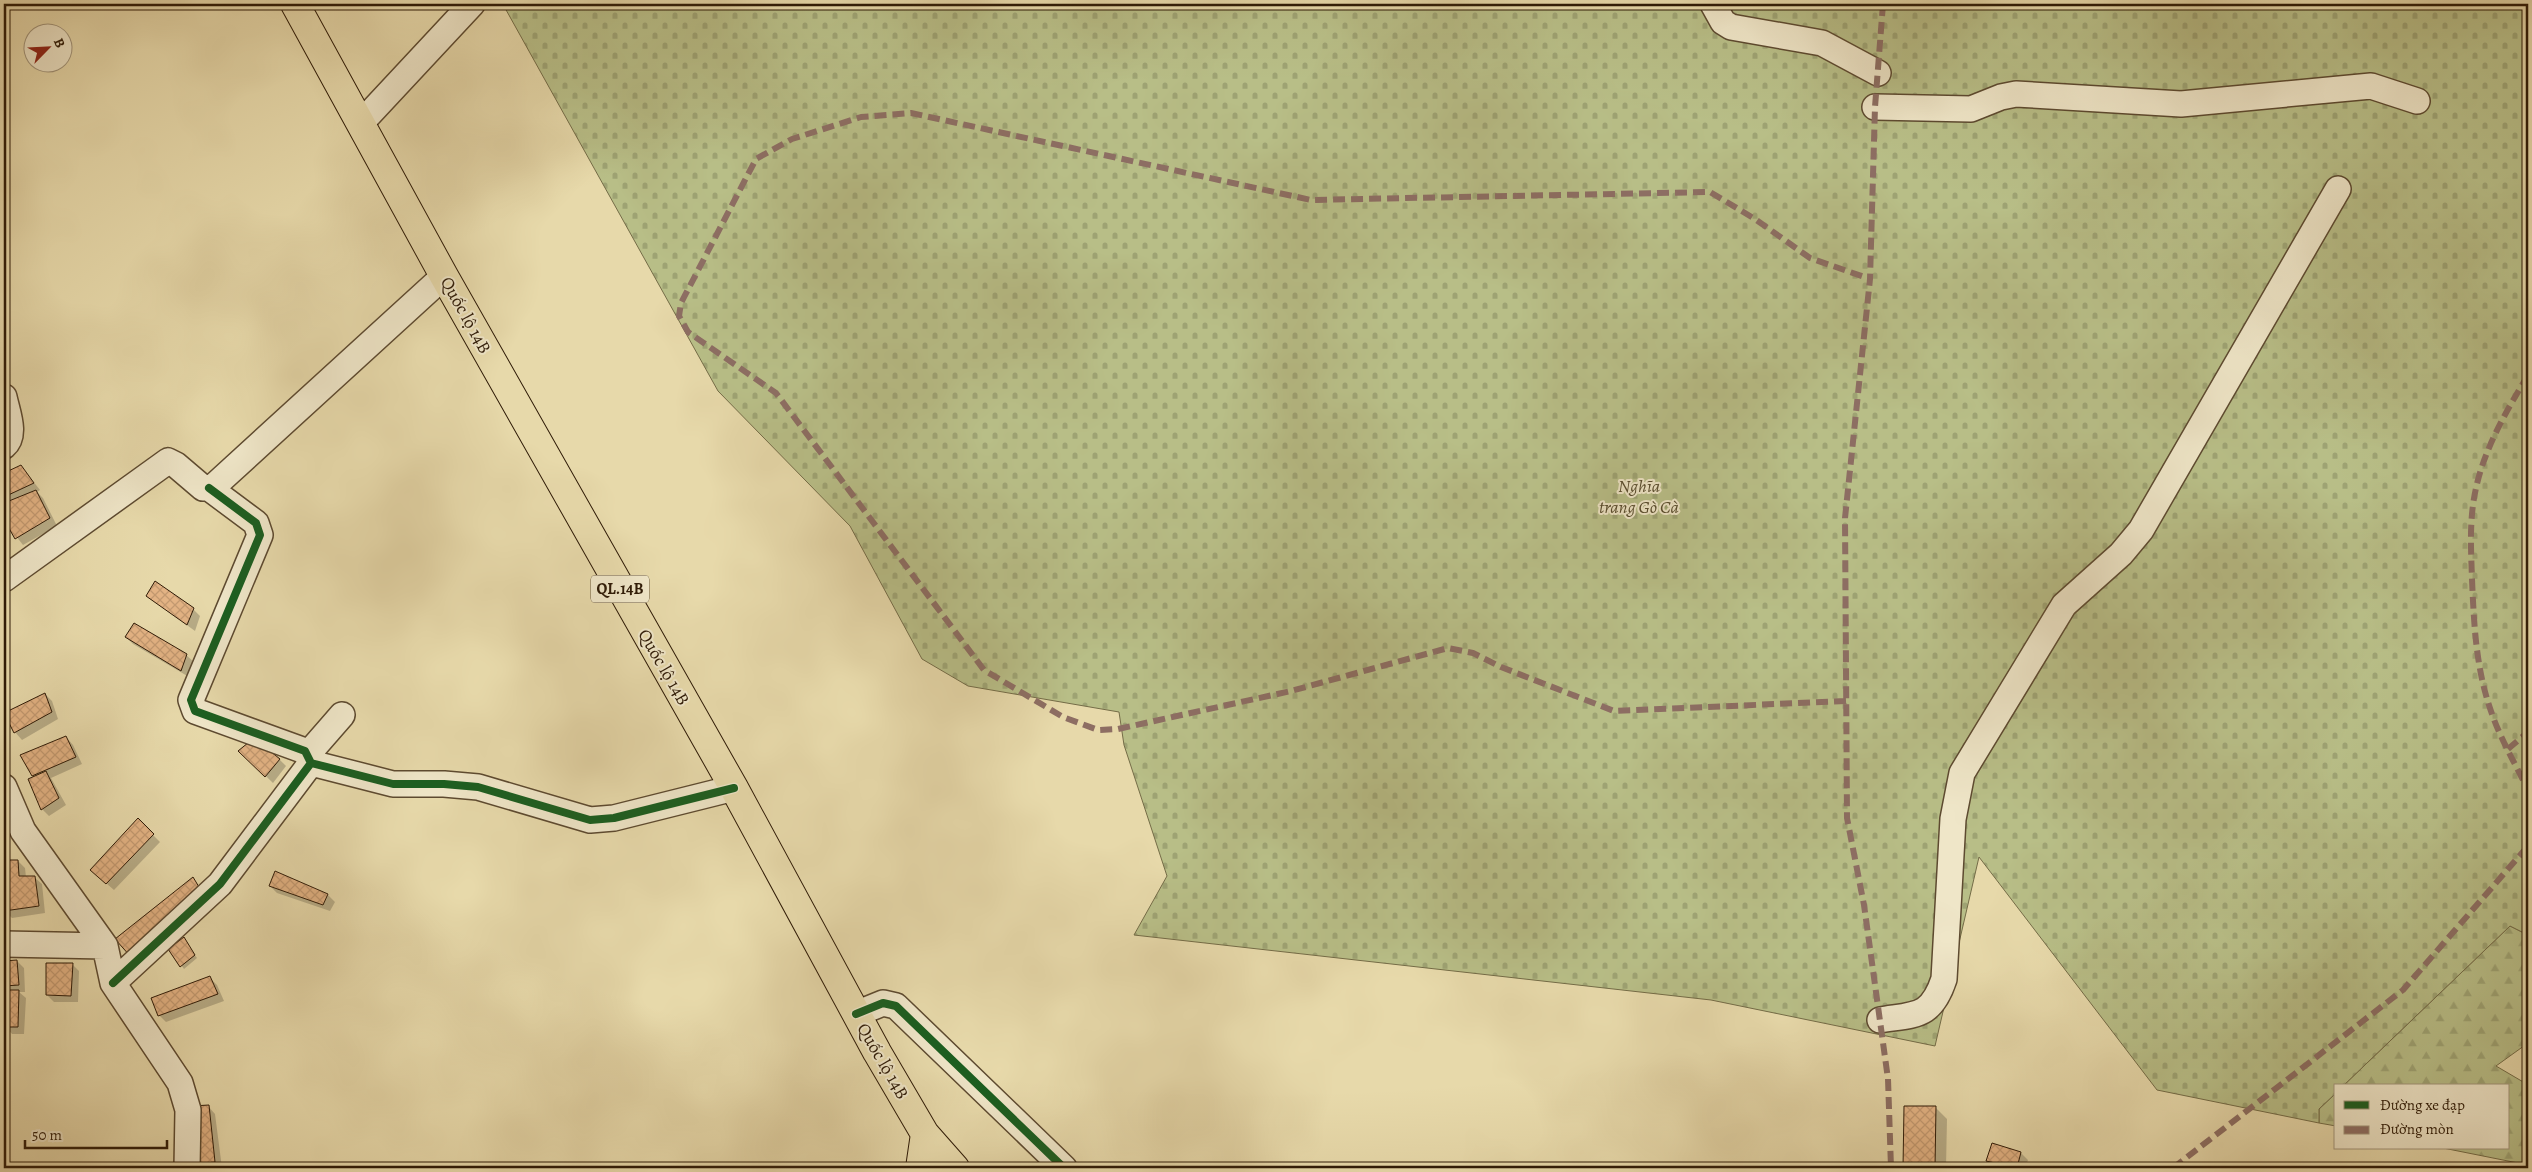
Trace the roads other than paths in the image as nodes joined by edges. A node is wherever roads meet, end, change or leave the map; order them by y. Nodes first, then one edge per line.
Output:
1 (295, 4) edge
2 (472, 4) edge
3 (1714, 4) edge
4 (1878, 72) dead end
5 (2417, 101) dead end
6 (1875, 107) dead end
7 (361, 124) junction
8 (2338, 189) dead end
9 (444, 276) junction
10 (4, 397) edge
11 (4, 446) edge
12 (209, 488) junction
13 (4, 579) edge
14 (342, 715) dead end
15 (309, 758) junction
16 (4, 786) edge
17 (734, 788) junction
18 (4, 944) edge
19 (105, 946) junction
20 (113, 983) junction
21 (856, 1014) junction
22 (1880, 1020) dead end
23 (925, 1134) junction
24 (187, 1168) edge
25 (920, 1168) edge
26 (954, 1168) edge
27 (1064, 1168) edge

1 - 7 highway, Quốc lộ 14B / QL.14B
2 - 7 street
3 - 4 street
5 - 6 street
7 - 9 highway, Quốc lộ 14B / QL.14B
8 - 22 street
9 - 12 street
9 - 17 highway, Quốc lộ 14B / QL.14B
10 - 11 street
12 - 13 street
12 - 15 street
14 - 15 street
15 - 17 street
15 - 20 street
16 - 19 street
17 - 21 highway, Quốc lộ 14B / QL.14B
18 - 19 street
19 - 20 street
20 - 24 street
21 - 23 highway, Quốc lộ 14B / QL.14B
21 - 27 street
23 - 25 highway
23 - 26 highway, Quốc lộ 14B / QL.14B

